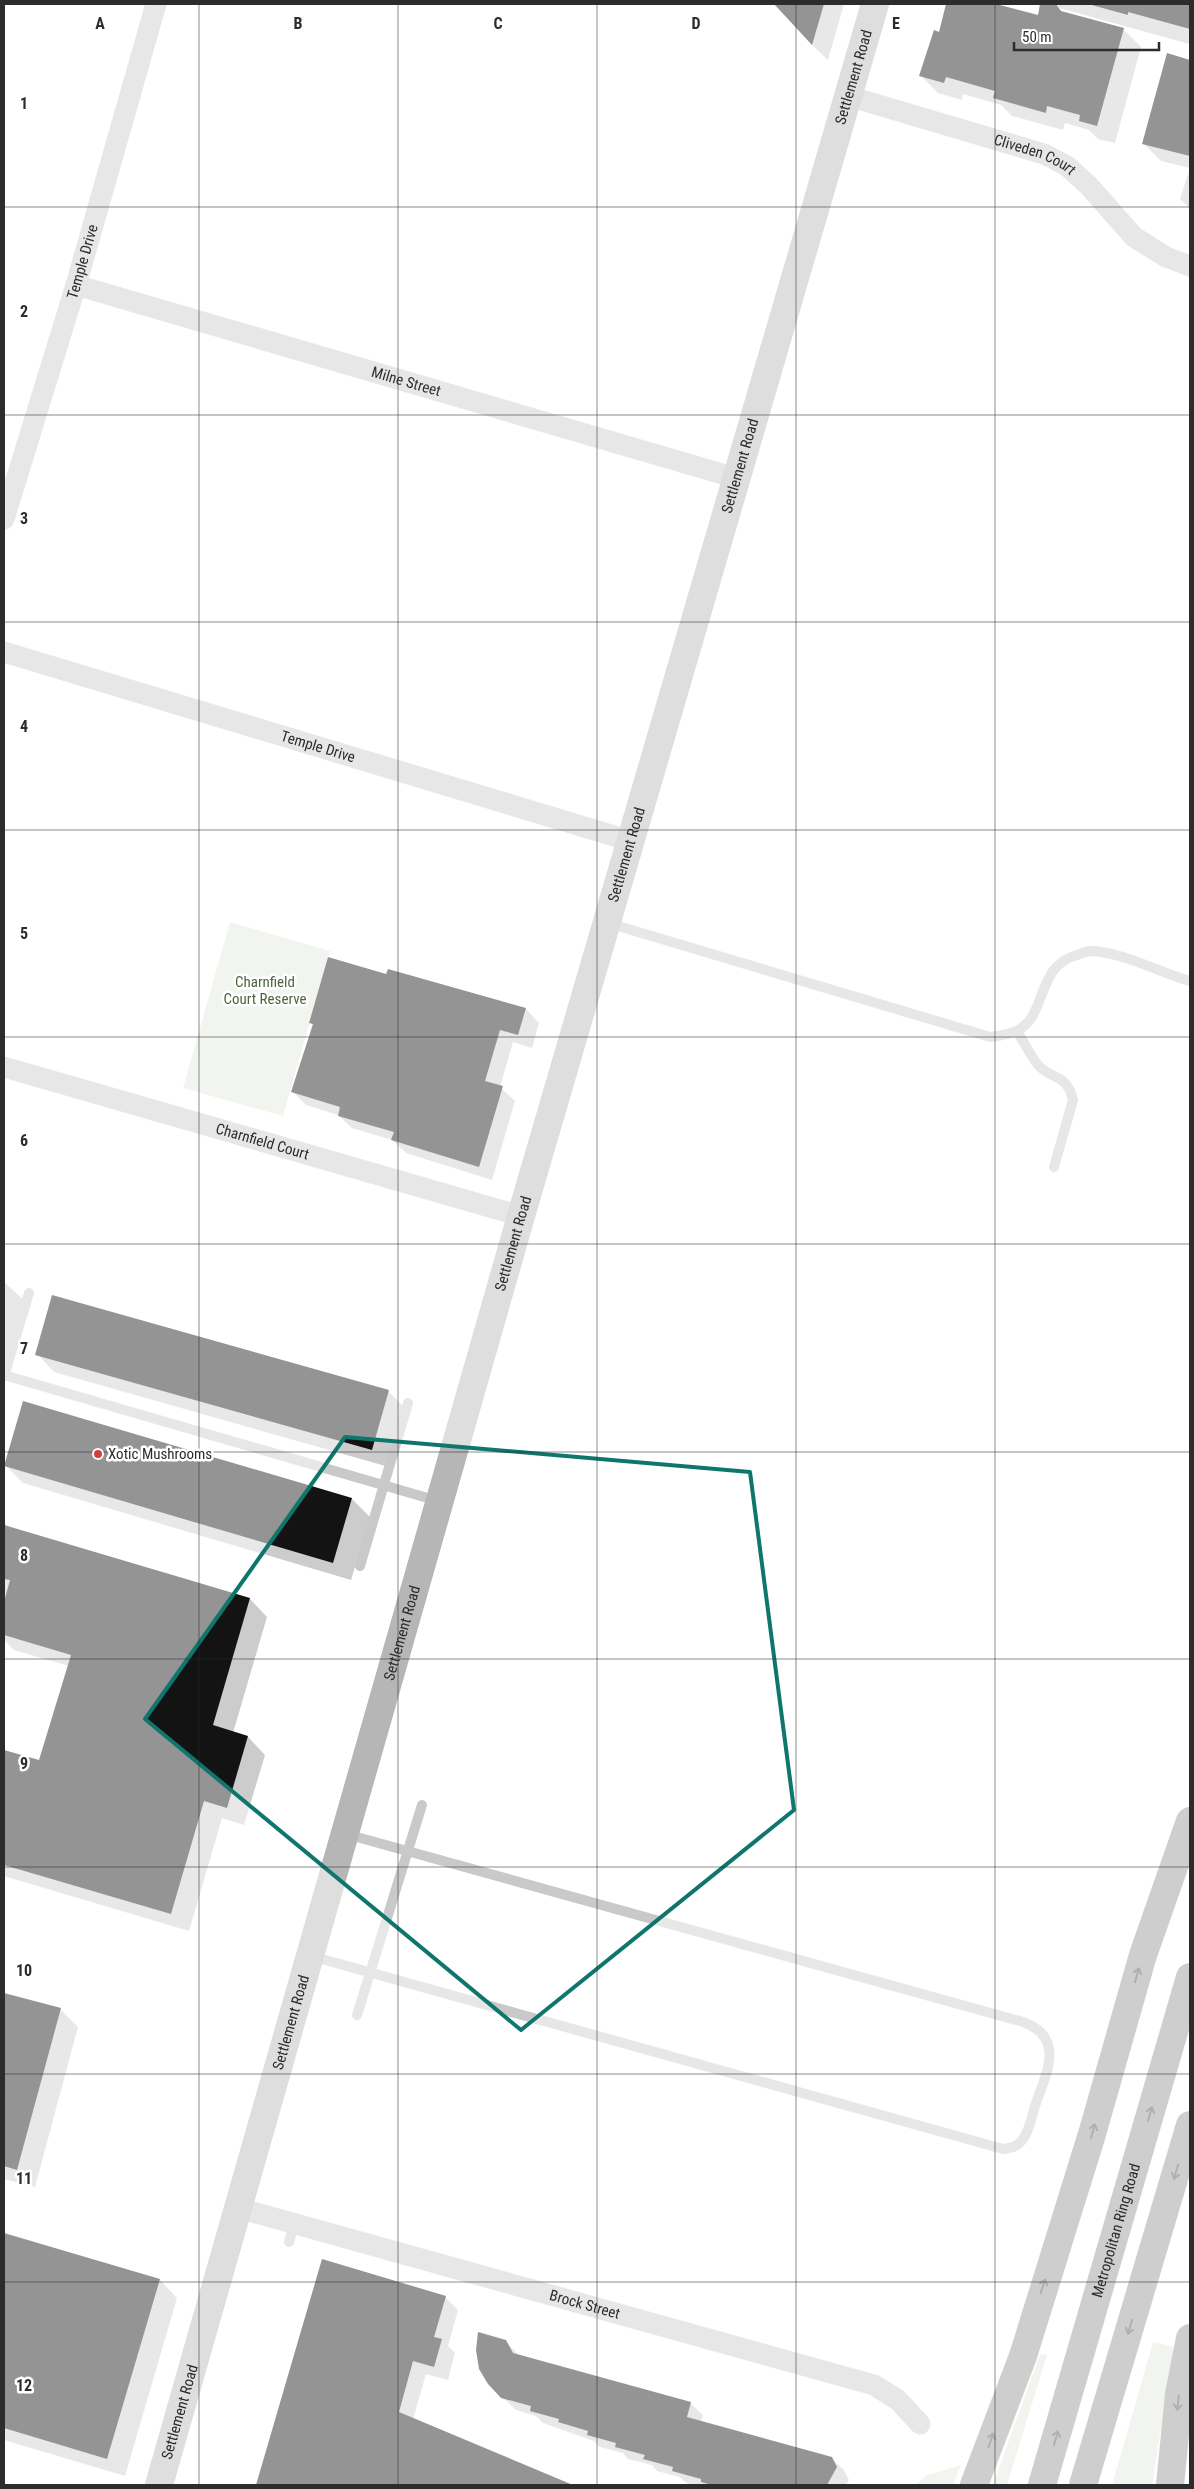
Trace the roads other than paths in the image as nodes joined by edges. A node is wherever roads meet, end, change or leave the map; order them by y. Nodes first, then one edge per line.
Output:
1 (156, 4) edge
2 (875, 4) edge
3 (1063, 4) edge
4 (1190, 39) edge
5 (848, 96) junction
6 (1190, 266) edge
7 (76, 285) junction
8 (736, 478) junction
9 (4, 519) edge
10 (4, 652) edge
11 (631, 840) junction
12 (607, 922) junction
13 (1190, 981) edge
14 (1017, 1031) junction
15 (4, 1067) edge
16 (1054, 1167) dead end
17 (521, 1216) junction
18 (29, 1293) dead end
19 (4, 1375) edge
20 (408, 1403) dead end
21 (384, 1486) junction
22 (439, 1502) junction
23 (360, 1566) dead end
24 (422, 1805) dead end
25 (1190, 1821) edge
26 (345, 1833) junction
27 (408, 1851) junction
28 (310, 1956) junction
29 (371, 1974) junction
30 (1190, 1977) edge
31 (357, 2015) dead end
32 (1190, 2125) edge
33 (238, 2208) junction
34 (1190, 2338) edge
35 (920, 2424) dead end
36 (158, 2485) edge
37 (974, 2485) edge
38 (1042, 2485) edge
39 (1083, 2485) edge
40 (1170, 2485) edge

1 - 7 street, Temple Drive
2 - 5 main road, Settlement Road
3 - 4 lane
5 - 6 street, Cliveden Court
5 - 8 main road, Settlement Road
7 - 8 street, Milne Street
7 - 9 street, Temple Drive
8 - 11 main road, Settlement Road
10 - 11 street, Temple Drive
11 - 12 main road, Settlement Road
12 - 14 lane
12 - 17 main road, Settlement Road
13 - 14 lane
14 - 16 lane
15 - 17 street, Charnfield Court
17 - 22 main road, Settlement Road
18 - 19 lane
19 - 21 lane
20 - 21 lane
21 - 22 lane
21 - 23 lane
22 - 26 main road, Settlement Road
24 - 27 lane
37 -> 25 highway
26 - 27 lane
26 - 28 main road, Settlement Road
27 - 29 lane
27 - 29 lane
28 - 29 lane
28 - 33 main road, Settlement Road
29 - 31 lane
38 -> 30 highway, Metropolitan Ring Road
32 -> 39 highway
33 - 35 street, Brock Street
33 - 36 main road, Settlement Road
34 -> 40 highway

